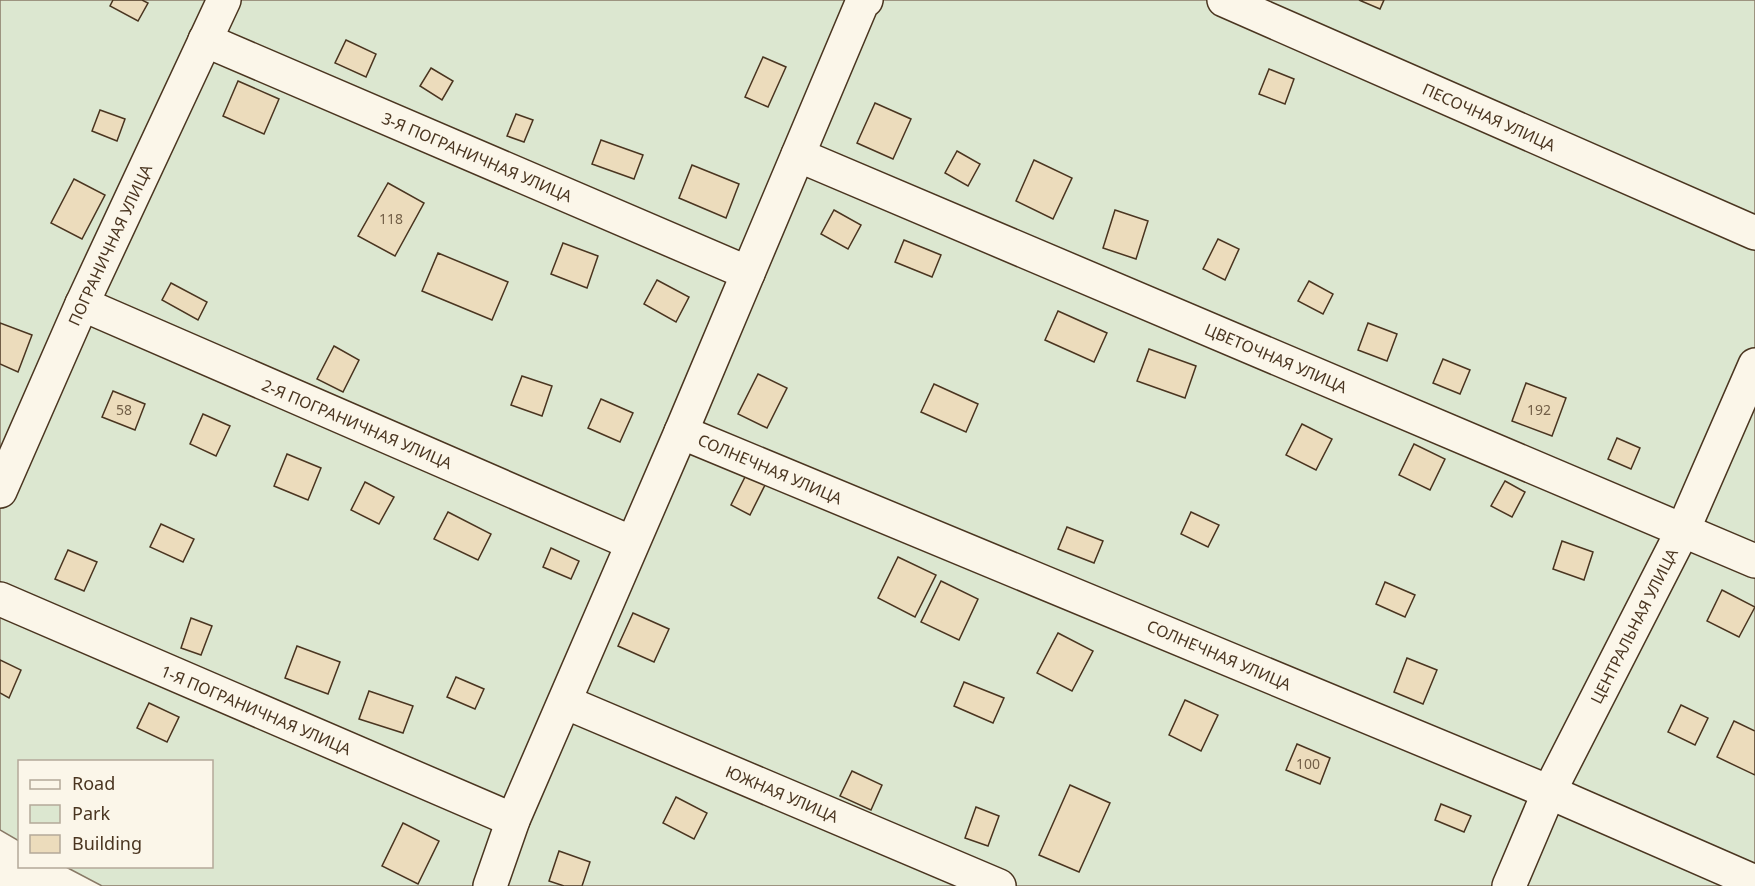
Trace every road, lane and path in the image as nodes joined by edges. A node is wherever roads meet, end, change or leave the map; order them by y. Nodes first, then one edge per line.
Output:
1 (224, 0) edge
2 (1224, 0) edge
3 (861, 1) edge
4 (205, 40) junction
5 (798, 155) junction
6 (1755, 233) edge
7 (748, 273) junction
8 (82, 304) junction
9 (1755, 364) edge
10 (681, 432) junction
11 (0, 491) edge
12 (1683, 530) junction
13 (632, 543) junction
14 (1755, 561) edge
15 (0, 599) edge
16 (565, 702) junction
17 (1550, 792) junction
18 (513, 820) junction
19 (1755, 882) edge
20 (490, 886) edge
21 (999, 886) edge
22 (1509, 886) edge

1 - 4 lane, ПОГРАНИЧНАЯ УЛИЦА
2 - 6 lane, ПЕСОЧНАЯ УЛИЦА
3 - 5 lane
4 - 7 lane, 3-Я ПОГРАНИЧНАЯ УЛИЦА
4 - 8 lane, ПОГРАНИЧНАЯ УЛИЦА
5 - 7 lane
5 - 12 lane, ЦВЕТОЧНАЯ УЛИЦА
7 - 10 lane
8 - 11 lane, ПОГРАНИЧНАЯ УЛИЦА
8 - 13 lane, 2-Я ПОГРАНИЧНАЯ УЛИЦА
9 - 12 lane, ЦЕНТРАЛЬНАЯ УЛИЦА
10 - 13 lane
10 - 17 lane, СОЛНЕЧНАЯ УЛИЦА
12 - 14 lane, ЦВЕТОЧНАЯ УЛИЦА
12 - 17 lane, ЦЕНТРАЛЬНАЯ УЛИЦА
13 - 16 lane
15 - 18 lane, 1-Я ПОГРАНИЧНАЯ УЛИЦА
16 - 18 lane
16 - 21 lane, ЮЖНАЯ УЛИЦА
17 - 19 lane, СОЛНЕЧНАЯ УЛИЦА
17 - 22 lane, ЦЕНТРАЛЬНАЯ УЛИЦА
18 - 20 lane

